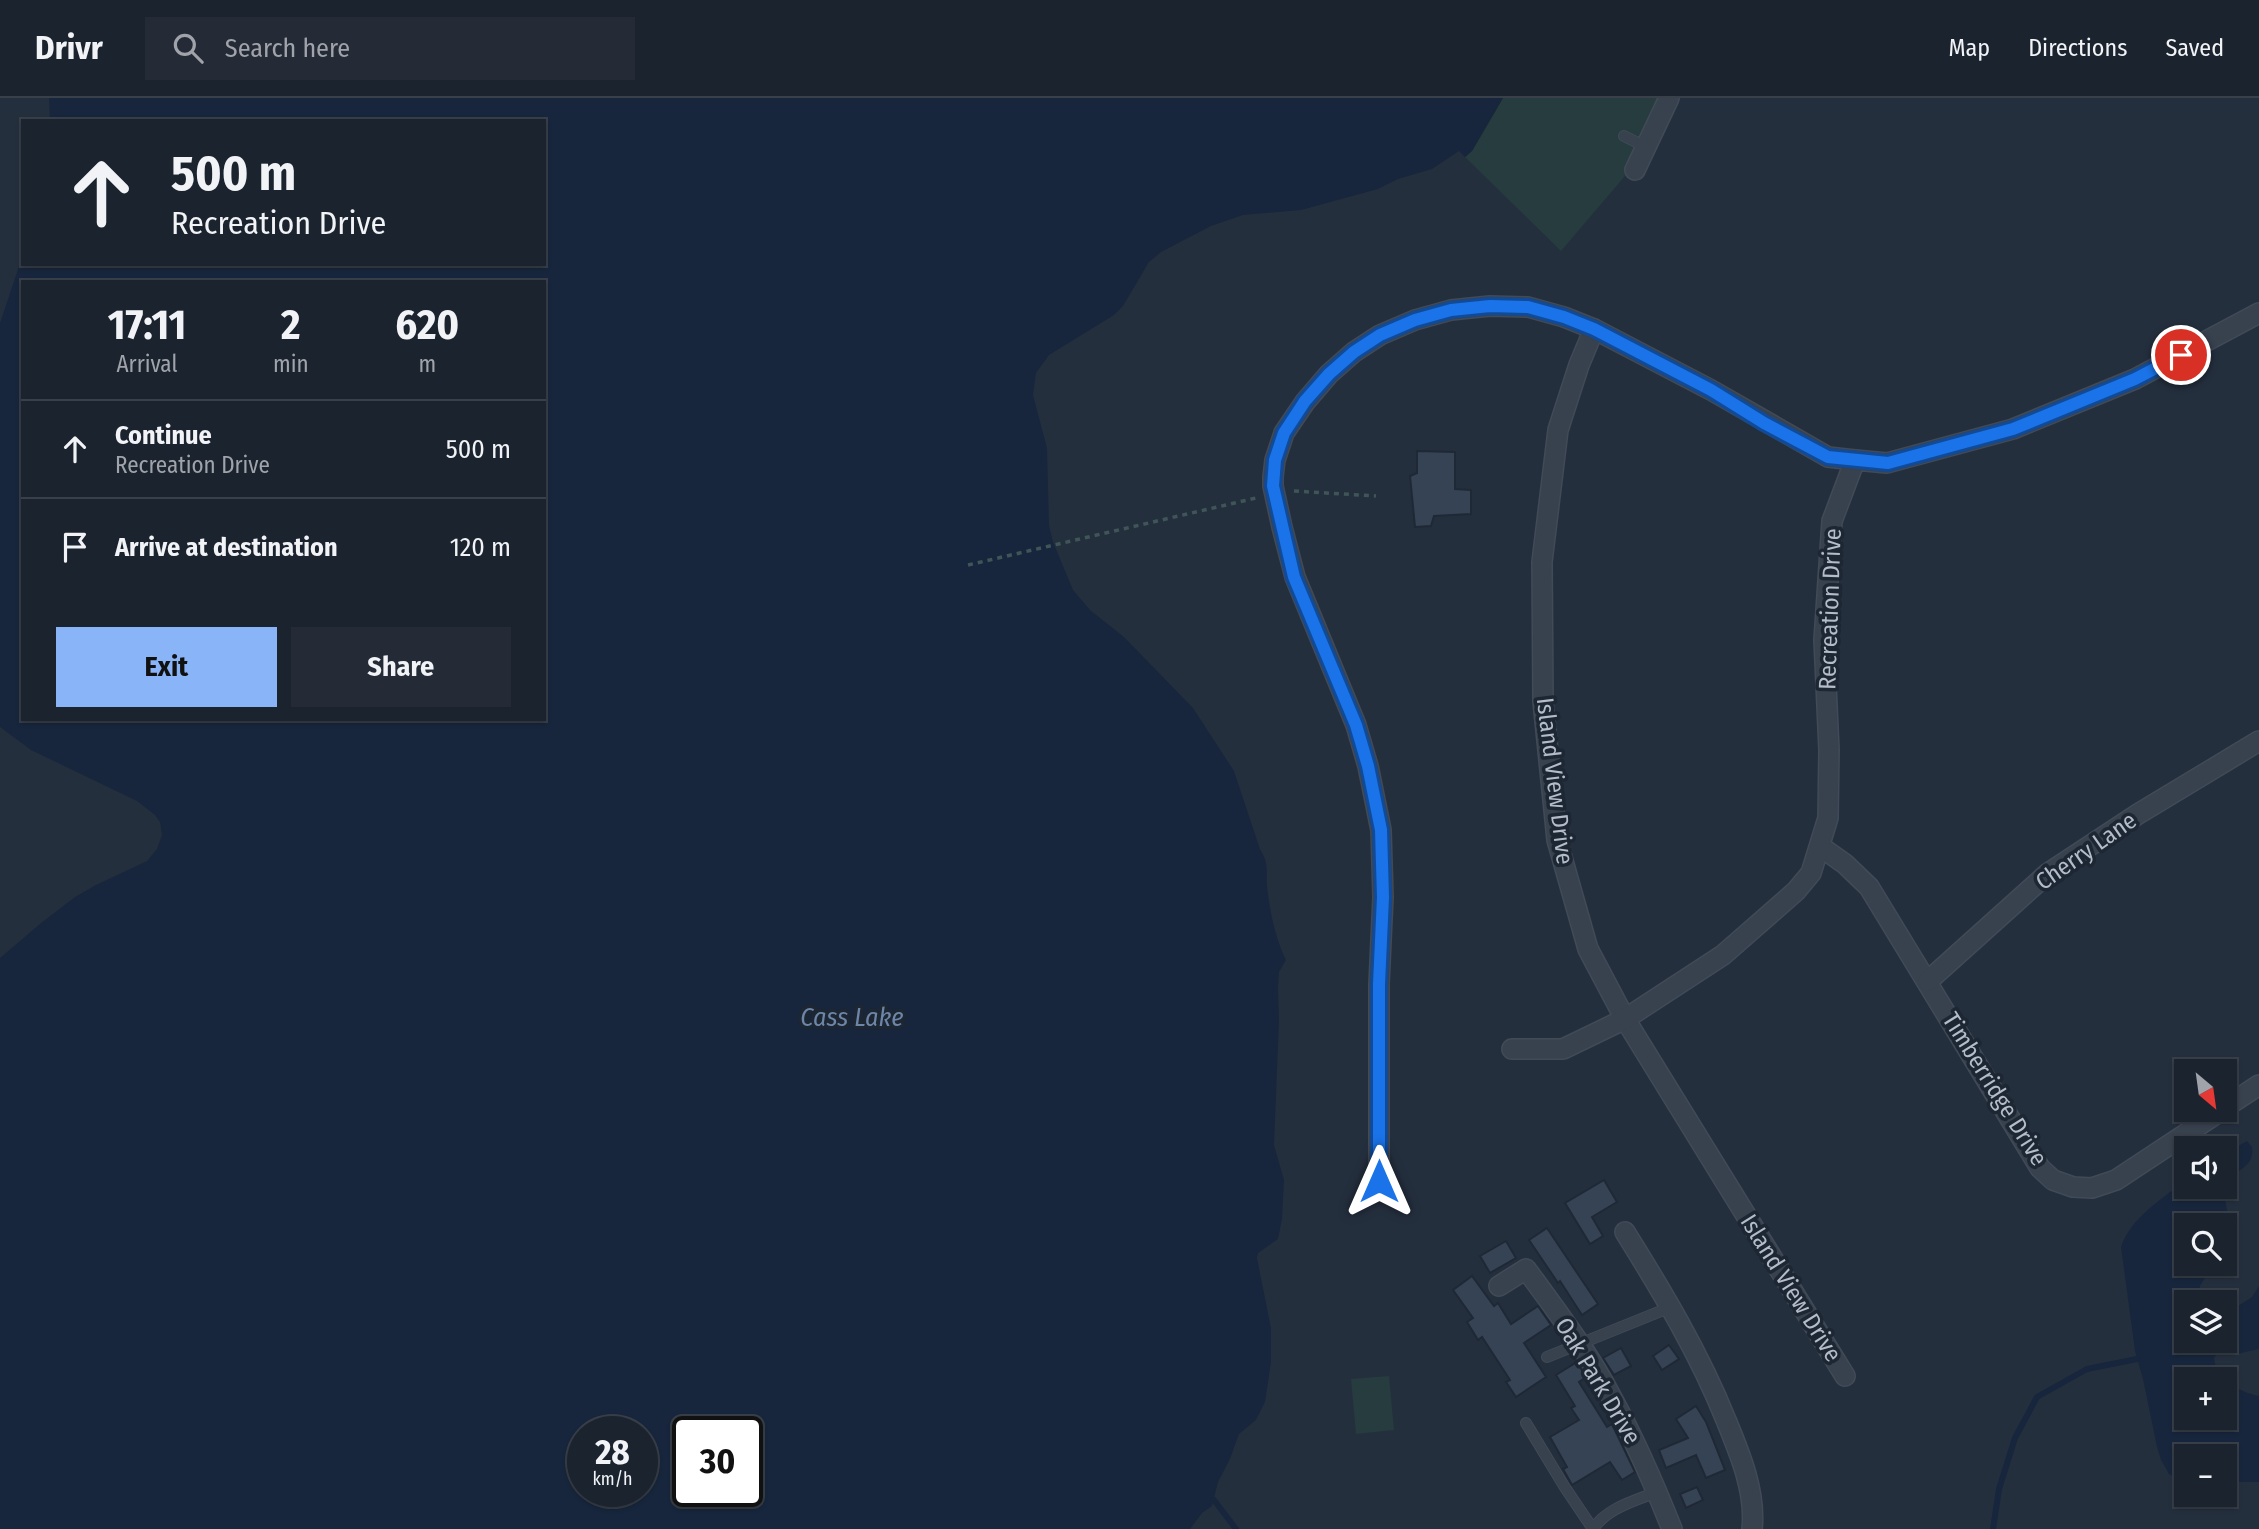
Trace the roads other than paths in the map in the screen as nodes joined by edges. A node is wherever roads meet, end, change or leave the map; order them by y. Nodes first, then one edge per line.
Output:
1 (1669, 98) edge
2 (1624, 136) dead end
3 (1646, 147) junction
4 (1635, 170) dead end
5 (2259, 313) edge
6 (1594, 329) junction
7 (1855, 460) junction
8 (2259, 741) edge
9 (1821, 847) junction
10 (1928, 981) junction
11 (1625, 1019) junction
12 (1512, 1049) dead end
13 (2259, 1085) edge
14 (2237, 1100) edge
15 (2203, 1122) edge
16 (1379, 1181) dead end
17 (1625, 1232) dead end
18 (1499, 1286) dead end
19 (1672, 1307) junction
20 (1579, 1344) junction
21 (1547, 1357) dead end
22 (1845, 1376) dead end
23 (1527, 1423) dead end
24 (1657, 1492) junction
25 (1672, 1529) edge
26 (1752, 1529) edge

1 - 3 street
2 - 3 lane
3 - 4 street
5 - 7 street
6 - 7 street
6 - 11 street, Island View Drive
6 - 16 street
7 - 9 street, Recreation Drive
8 - 10 street, Cherry Lane
9 - 10 street, Timberridge Drive
9 - 11 street, Recreation Drive
10 - 15 street, Timberridge Drive
11 - 12 street, Recreation Drive
11 - 22 street, Island View Drive
13 - 14 street, Timberridge Drive
17 - 19 street
18 - 20 street, Oak Park Drive
19 - 20 lane
19 - 26 street
20 - 21 lane
20 - 24 street, Oak Park Drive
23 - 24 lane
24 - 25 street, Oak Park Drive

